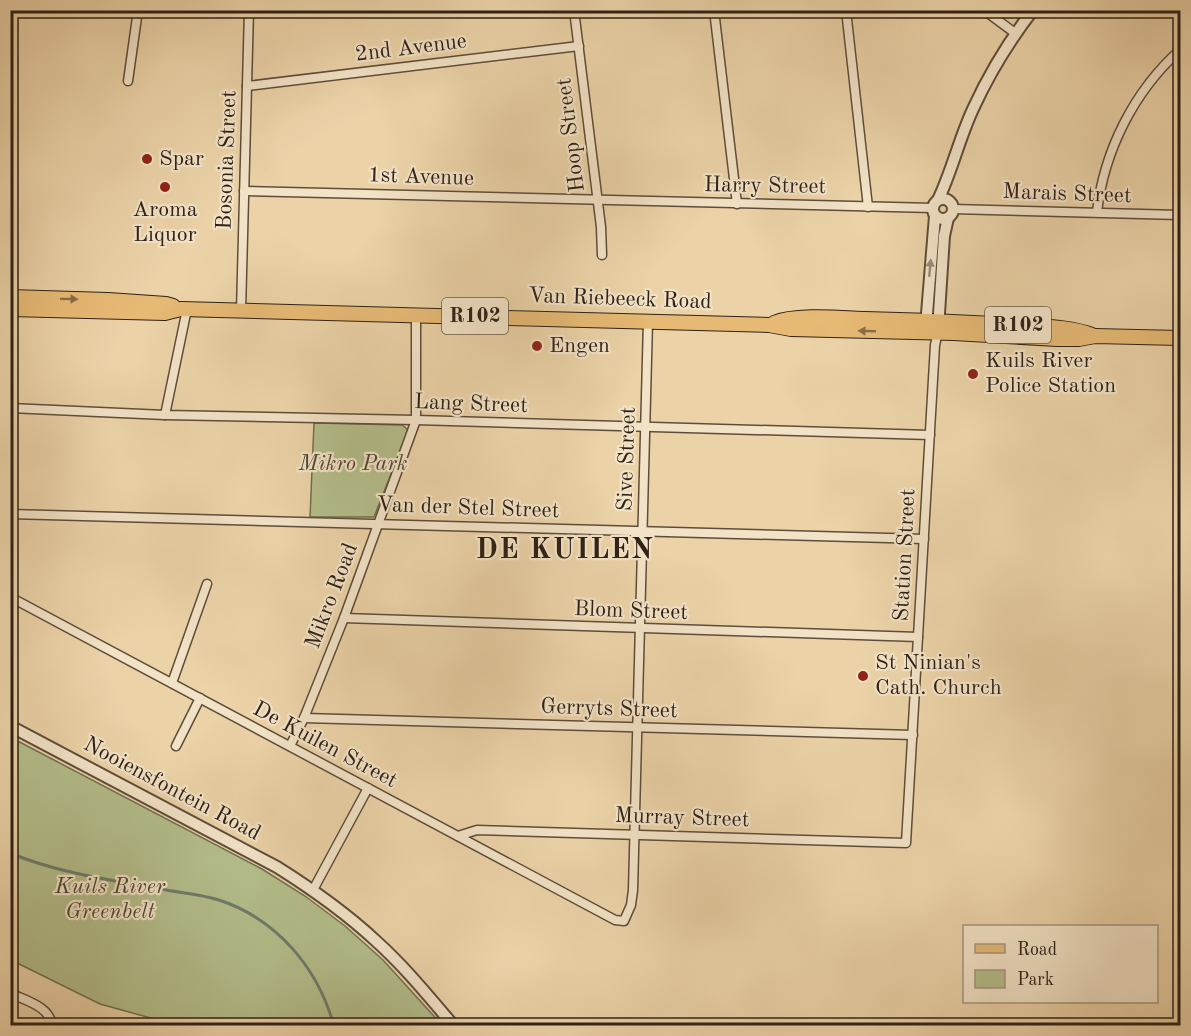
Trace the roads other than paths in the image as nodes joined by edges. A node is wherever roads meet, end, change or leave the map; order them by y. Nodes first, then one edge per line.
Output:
1 (138, 10) edge
2 (249, 10) edge
3 (574, 10) edge
4 (714, 10) edge
5 (846, 10) edge
6 (984, 10) edge
7 (1033, 10) edge
8 (1015, 33) junction
9 (579, 46) junction
10 (1180, 50) edge
11 (128, 81) dead end
12 (247, 86) junction
13 (244, 191) junction
14 (597, 200) junction
15 (737, 204) junction
16 (868, 207) junction
17 (942, 209) junction
18 (1097, 212) junction
19 (1180, 215) edge
20 (602, 255) dead end
21 (10, 297) edge
22 (10, 309) edge
23 (184, 309) junction
24 (241, 310) junction
25 (416, 315) junction
26 (648, 321) junction
27 (933, 330) junction
28 (1180, 338) edge
29 (10, 408) edge
30 (165, 415) junction
31 (416, 420) junction
32 (646, 428) junction
33 (930, 435) junction
34 (10, 514) edge
35 (379, 523) junction
36 (643, 531) junction
37 (924, 538) junction
38 (207, 584) dead end
39 (10, 597) edge
40 (344, 618) junction
41 (641, 630) junction
42 (918, 637) junction
43 (171, 683) junction
44 (200, 698) junction
45 (304, 718) junction
46 (10, 726) edge
47 (638, 728) junction
48 (913, 735) junction
49 (176, 746) dead end
50 (290, 746) junction
51 (368, 788) junction
52 (635, 834) junction
53 (458, 836) junction
54 (906, 843) joint
55 (313, 890) junction
56 (624, 921) joint
57 (10, 993) edge
58 (52, 1026) edge
59 (454, 1026) edge

1 - 11 street
2 - 12 street, Bosonia Street
3 - 9 street, Hoop Street
4 - 15 street
5 - 16 street
6 - 8 street
7 - 8 street
8 - 17 street
9 - 12 street, 2nd Avenue
9 - 14 street, Hoop Street
10 - 18 street
12 - 13 street, Bosonia Street
13 - 14 street, 1st Avenue
13 - 24 street, Bosonia Street
14 - 15 street, Harry Street
14 - 20 street, Hoop Street
15 - 16 street, Harry Street
16 - 17 street, Harry Street
17 - 18 street, Marais Street
17 - 27 street
18 - 19 street, Marais Street
21 -> 23 main road, Van Riebeeck Road / R102
22 - 23 main road, Van Riebeeck Road / R102
23 - 24 main road, Van Riebeeck Road / R102
23 - 30 street
24 - 25 main road, Van Riebeeck Road / R102
25 - 26 main road, Van Riebeeck Road / R102
25 - 31 street, Mikro Road
26 - 27 main road, Van Riebeeck Road / R102
26 - 32 street, Sive Street
27 - 28 main road, Van Riebeeck Road / R102
27 - 33 street, Station Street
29 - 30 street, Lang Street
30 - 31 street, Lang Street
31 - 32 street, Lang Street
31 - 35 street, Mikro Road
32 - 33 street, Lang Street
32 - 36 street, Sive Street
33 - 37 street, Station Street
34 - 35 street, Van der Stel Street
35 - 36 street, Van der Stel Street
35 - 40 street, Mikro Road
36 - 37 street, Van der Stel Street
36 - 41 street, Sive Street
37 - 42 street, Station Street
38 - 43 street
39 - 43 street, De Kuilen Street
40 - 41 street, Blom Street
40 - 45 street, Mikro Road
41 - 42 street, Blom Street
41 - 47 street, Sive Street
42 - 48 street, Station Street
43 - 44 street, De Kuilen Street
44 - 49 street
44 - 50 street, De Kuilen Street
45 - 47 street, Gerryts Street
45 - 50 street, Mikro Road
46 - 55 street, Nooiensfontein Road
47 - 48 street, Gerryts Street
47 - 52 street, Sive Street
48 - 54 street, Station Street
50 - 51 street, De Kuilen Street
51 - 53 street, De Kuilen Street
51 - 55 street
52 - 53 street, Murray Street
52 - 54 street, Murray Street
52 - 56 street, Sive Street
53 - 56 street, De Kuilen Street
55 - 59 street, Nooiensfontein Road
57 - 58 street

